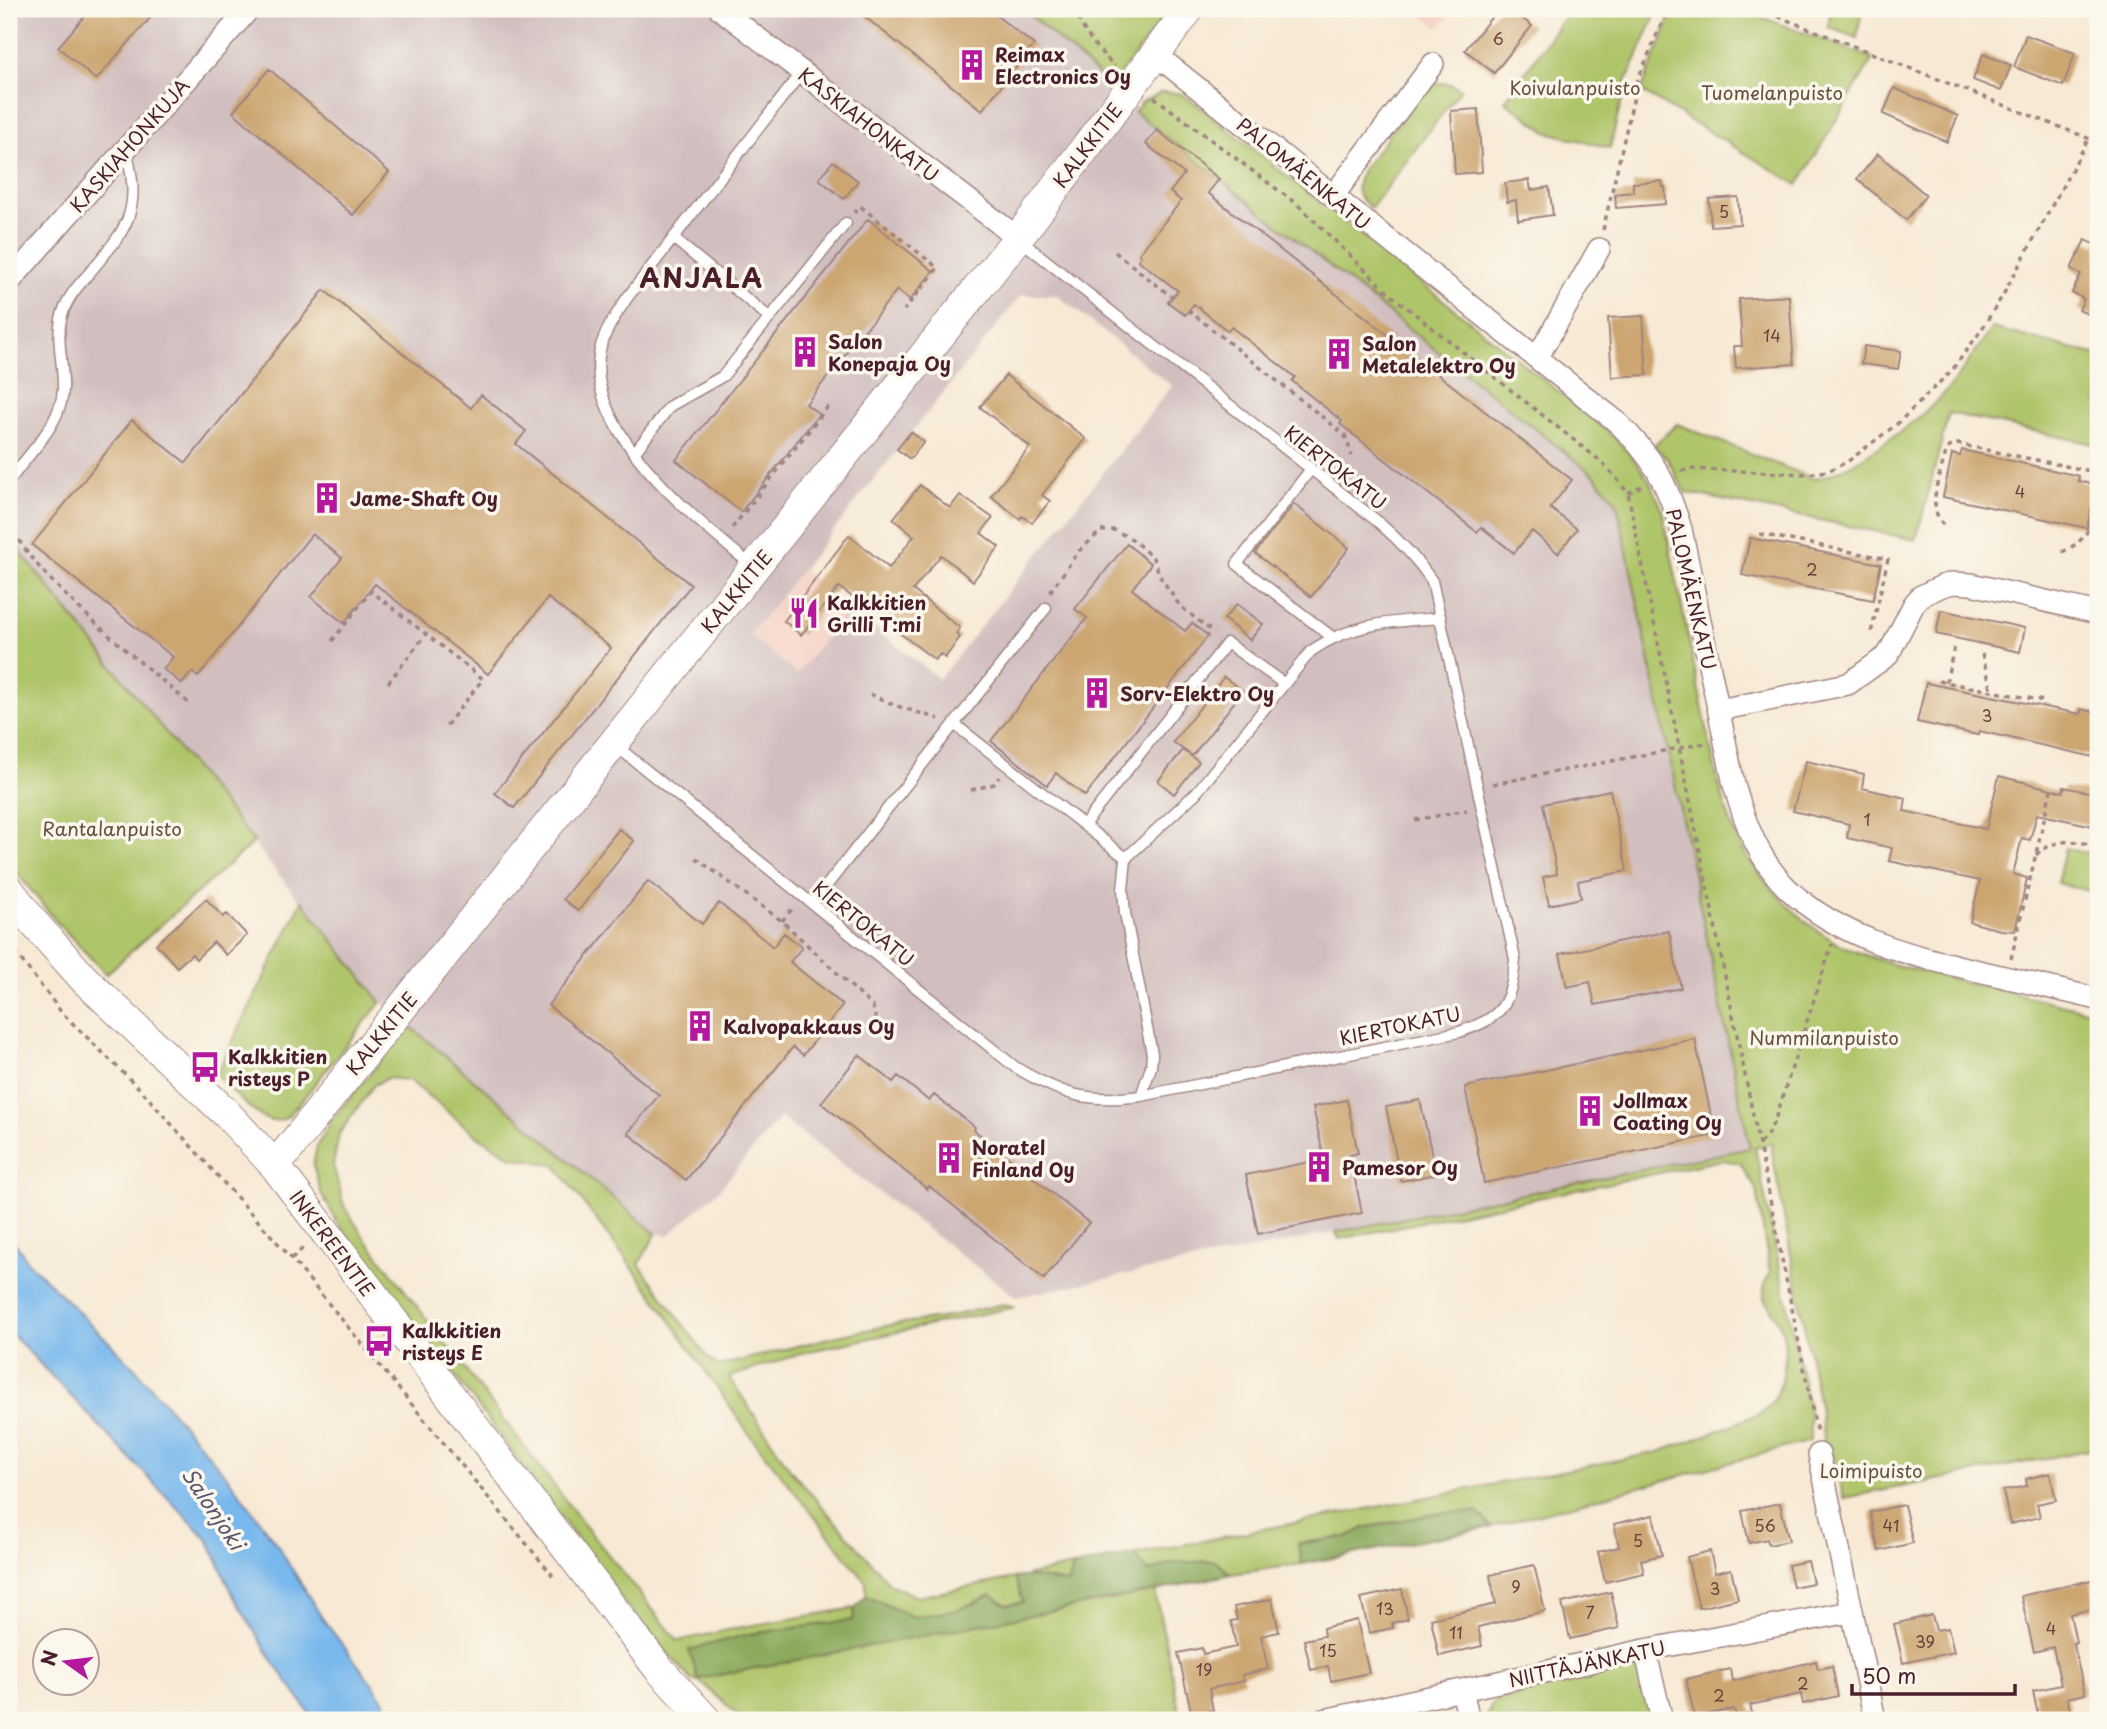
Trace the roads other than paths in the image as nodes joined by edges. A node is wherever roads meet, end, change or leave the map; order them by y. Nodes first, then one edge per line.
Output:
1 (249, 9) edge
2 (720, 9) edge
3 (1189, 9) edge
4 (1155, 54) junction
5 (1433, 64) dead end
6 (802, 72) junction
7 (126, 149) junction
8 (1333, 196) junction
9 (846, 223) road end
10 (673, 238) junction
11 (1018, 238) junction
12 (1599, 249) road end
13 (9, 282) edge
14 (770, 318) junction
15 (1537, 358) junction
16 (635, 452) junction
17 (1311, 469) junction
18 (13, 476) dead end
19 (754, 568) junction
20 (1046, 608) road end
21 (2098, 613) edge
22 (1441, 618) junction
23 (1332, 637) junction
24 (1283, 683) junction
25 (1718, 710) junction
26 (954, 724) junction
27 (613, 744) junction
28 (1084, 825) junction
29 (1126, 858) junction
30 (9, 890) edge
31 (812, 904) junction
32 (2098, 999) edge
33 (1141, 1096) junction
34 (275, 1166) junction
35 (1819, 1454) road end
36 (1851, 1612) junction
37 (1645, 1650) junction
38 (1462, 1690) junction
39 (706, 1720) edge
40 (1324, 1720) edge
41 (1469, 1720) edge
42 (1662, 1720) edge
43 (1875, 1720) edge

1 - 7 street, KASKIAHONKUJA
2 - 6 street, KASKIAHONKATU
3 - 4 street, KALKKITIE
4 - 8 street, PALOMÄENKATU
4 - 11 street, KALKKITIE
5 - 8 street
6 - 10 lane
6 - 11 street, KASKIAHONKATU
7 - 13 street, KASKIAHONKUJA
7 - 18 lane
8 - 15 street, PALOMÄENKATU
9 - 14 lane
10 - 14 lane
10 - 16 lane
11 - 17 lane, KIERTOKATU
11 - 19 street, KALKKITIE
12 - 15 street
14 - 16 lane
15 - 25 street, PALOMÄENKATU
16 - 19 lane
17 - 22 lane, KIERTOKATU
17 - 23 lane
19 - 27 street, KALKKITIE
20 - 26 lane
21 - 25 street
22 - 23 lane
22 - 33 lane, KIERTOKATU
23 - 24 lane
24 - 28 lane
24 - 29 lane
25 - 32 street, PALOMÄENKATU
26 - 28 lane
26 - 31 lane
27 - 31 lane, KIERTOKATU
27 - 34 street, KALKKITIE
28 - 29 lane
29 - 33 lane
30 - 34 street, INKEREENTIE
31 - 33 lane, KIERTOKATU
34 - 39 street, INKEREENTIE
35 - 36 street
36 - 37 street, NIITTÄJÄNKATU
36 - 43 street
37 - 38 street, NIITTÄJÄNKATU
37 - 42 street
38 - 40 street, NIITTÄJÄNKATU
38 - 41 street

